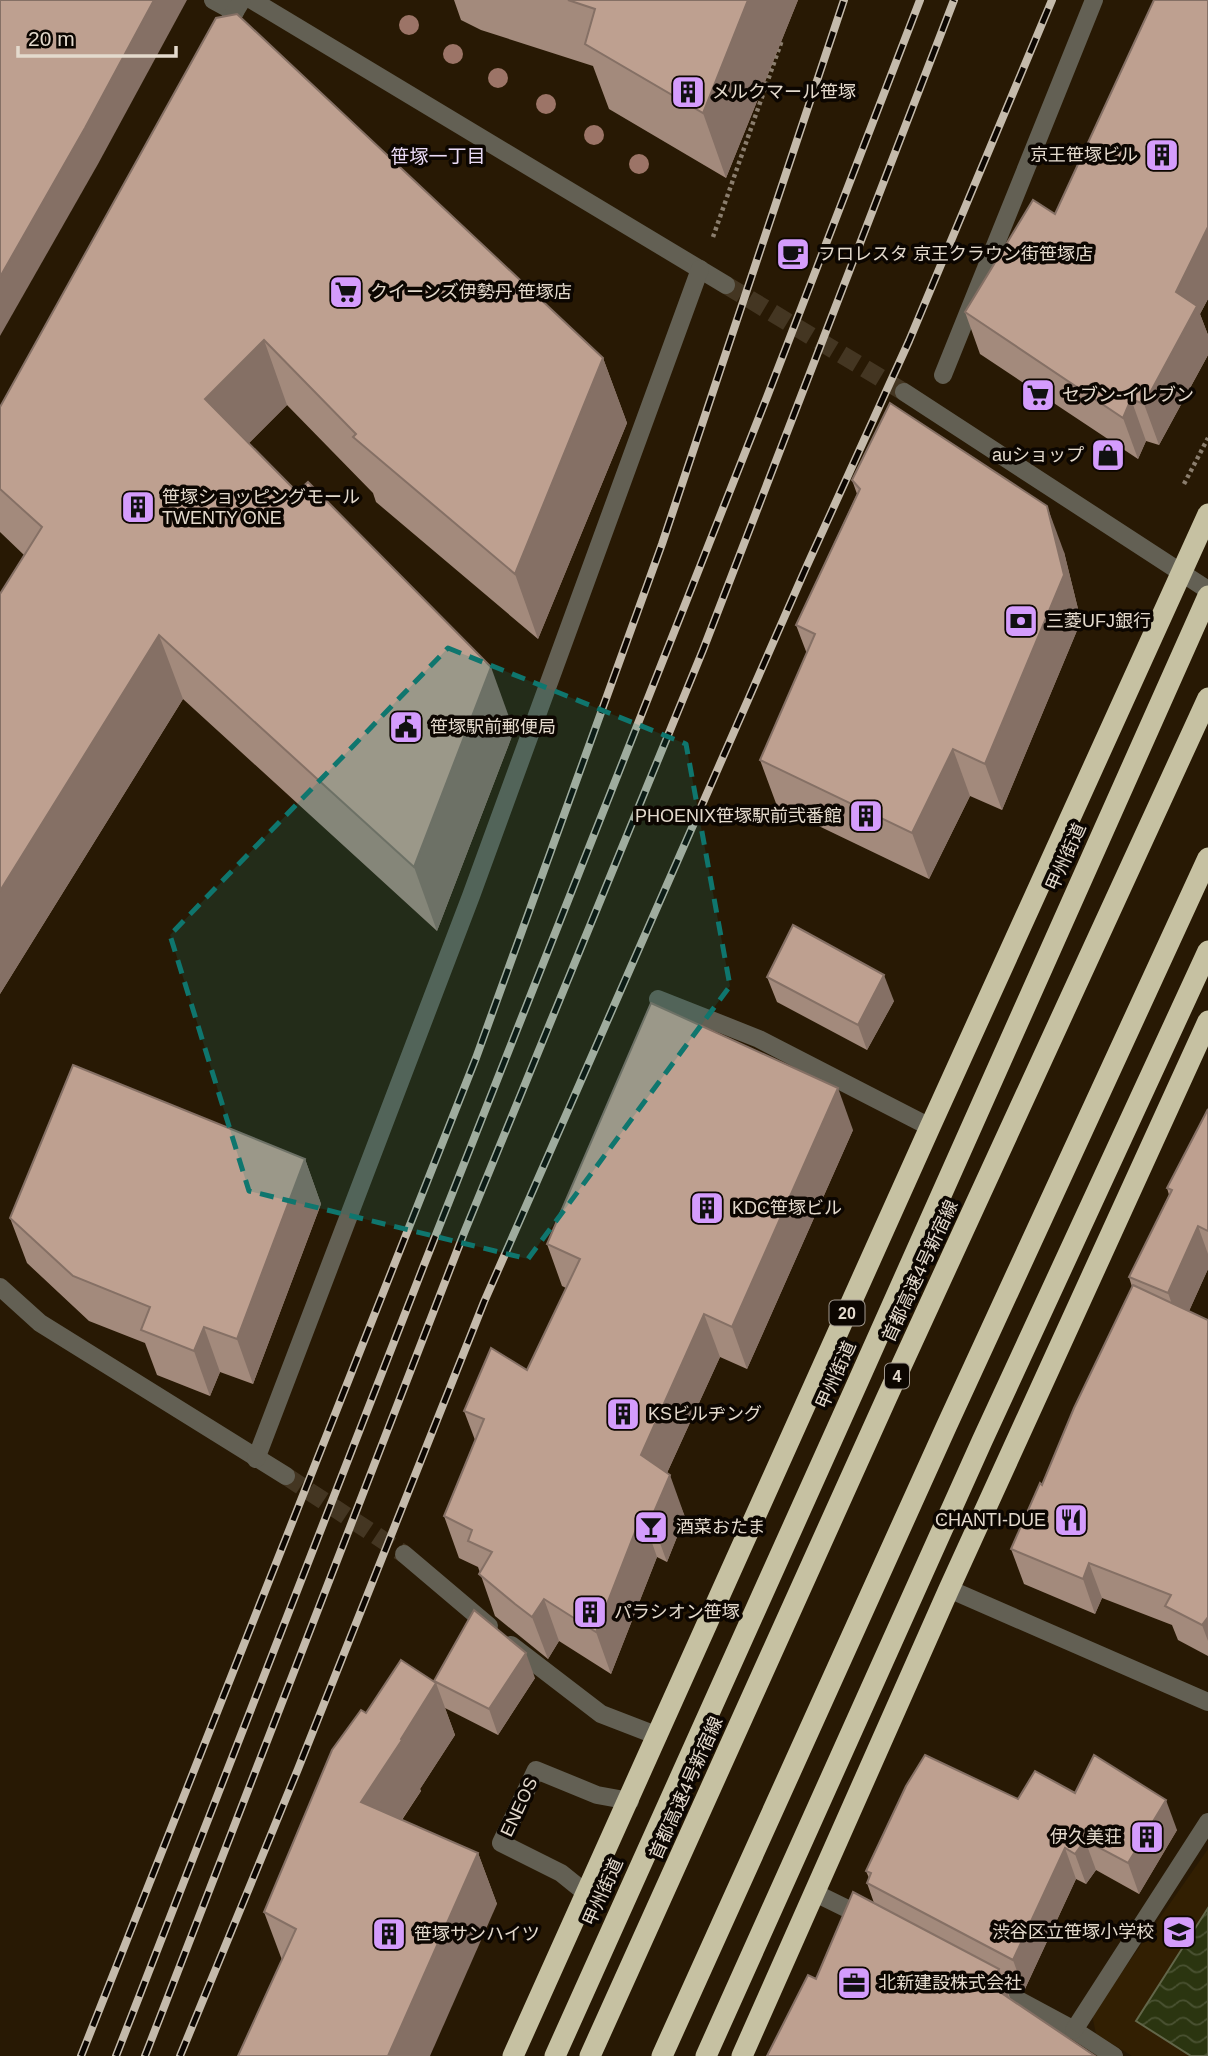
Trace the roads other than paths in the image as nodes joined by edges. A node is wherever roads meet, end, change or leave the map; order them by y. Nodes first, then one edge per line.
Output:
1 (213, 0) edge
2 (252, 0) edge
3 (1094, 0) edge
4 (238, 6) edge
5 (210, 52) edge
6 (699, 269) junction
7 (726, 285) tunnel mouth
8 (943, 375) dead end
9 (904, 392) tunnel mouth
10 (1208, 514) edge
11 (1182, 572) junction
12 (1208, 590) edge
13 (1208, 596) edge
14 (1208, 698) edge
15 (1208, 858) edge
16 (1208, 951) edge
17 (658, 999) dead end
18 (1208, 1021) edge
19 (930, 1127) junction
20 (0, 1287) edge
21 (256, 1459) junction
22 (286, 1476) tunnel mouth
23 (404, 1554) tunnel mouth
24 (949, 1589) junction
25 (1208, 1702) edge
26 (658, 1736) junction
27 (630, 1801) junction
28 (1208, 1822) edge
29 (815, 1893) junction
30 (587, 1894) junction
31 (881, 1926) edge
32 (966, 1972) edge
33 (1074, 2030) junction
34 (513, 2056) edge
35 (555, 2056) edge
36 (590, 2056) edge
37 (662, 2056) edge
38 (706, 2056) edge
39 (742, 2056) edge
40 (1114, 2056) edge

1 - 4 street
2 - 6 street
3 - 8 street
4 - 5 street
6 - 7 street
6 - 21 street
9 - 11 street
10 - 11 highway, 20
11 - 12 street
11 - 19 highway, 20
13 - 35 highway, 甲州街道 / 20
14 - 36 highway, 首都高速4号新宿線 / 4
15 - 37 highway
16 - 38 highway
17 - 19 street
18 - 24 highway
19 - 26 highway, 20
20 - 21 street
21 - 22 street
23 - 26 street
24 - 25 street
24 - 29 highway
26 - 27 highway, 20
27 - 30 highway, 20
27 - 30 street, ENEOS
28 - 33 street
29 - 31 street
29 - 39 highway
30 - 34 highway, 20
32 - 33 street
33 - 40 street

